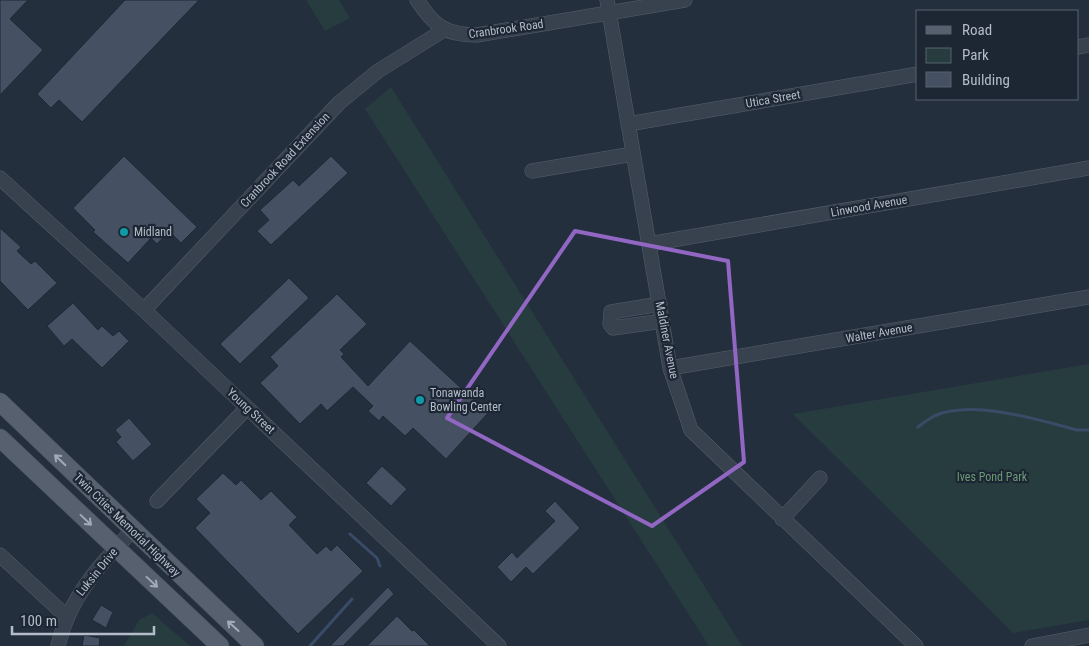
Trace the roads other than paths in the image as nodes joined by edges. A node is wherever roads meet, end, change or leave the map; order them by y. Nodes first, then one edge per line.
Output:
1 (417, 0) edge
2 (685, 0) edge
3 (608, 6) edge
4 (444, 30) junction
5 (916, 74) edge
6 (628, 124) junction
7 (633, 154) junction
8 (1089, 168) edge
9 (532, 171) dead end
10 (0, 178) edge
11 (649, 244) junction
12 (1089, 297) edge
13 (660, 304) junction
14 (144, 310) junction
15 (663, 321) junction
16 (670, 368) junction
17 (0, 402) edge
18 (247, 408) junction
19 (0, 438) edge
20 (820, 478) dead end
21 (158, 501) dead end
22 (782, 519) junction
23 (133, 530) junction
24 (116, 548) junction
25 (0, 555) edge
26 (67, 617) junction
27 (1089, 636) edge
28 (58, 646) edge
29 (220, 646) edge
30 (255, 646) edge
31 (499, 646) edge
32 (916, 646) edge
33 (1032, 646) edge

1 - 4 street
2 - 3 street, Cranbrook Road
3 - 4 street, Cranbrook Road
3 - 6 street, Maldiner Avenue
4 - 14 street, Cranbrook Road Extension
5 - 6 street, Utica Street
6 - 7 street, Maldiner Avenue
7 - 9 street
7 - 11 street, Maldiner Avenue
8 - 11 street, Linwood Avenue
10 - 14 street, Young Street
11 - 13 street, Maldiner Avenue
12 - 16 street, Walter Avenue
13 - 15 street, Maldiner Avenue
13 - 15 street
14 - 18 street, Young Street
15 - 16 street, Maldiner Avenue
16 - 22 street, Maldiner Avenue
23 -> 17 main road, Twin Cities Memorial Highway
18 - 21 street
18 - 31 street, Young Street
19 -> 24 main road, Twin Cities Memorial Highway
20 - 22 street
22 - 32 street, Maldiner Avenue
23 - 24 street, Luksin Drive
30 -> 23 main road, Twin Cities Memorial Highway
24 - 26 street, Luksin Drive
24 -> 29 main road, Twin Cities Memorial Highway
25 - 26 street
26 - 28 street, Luksin Drive
27 - 33 street

